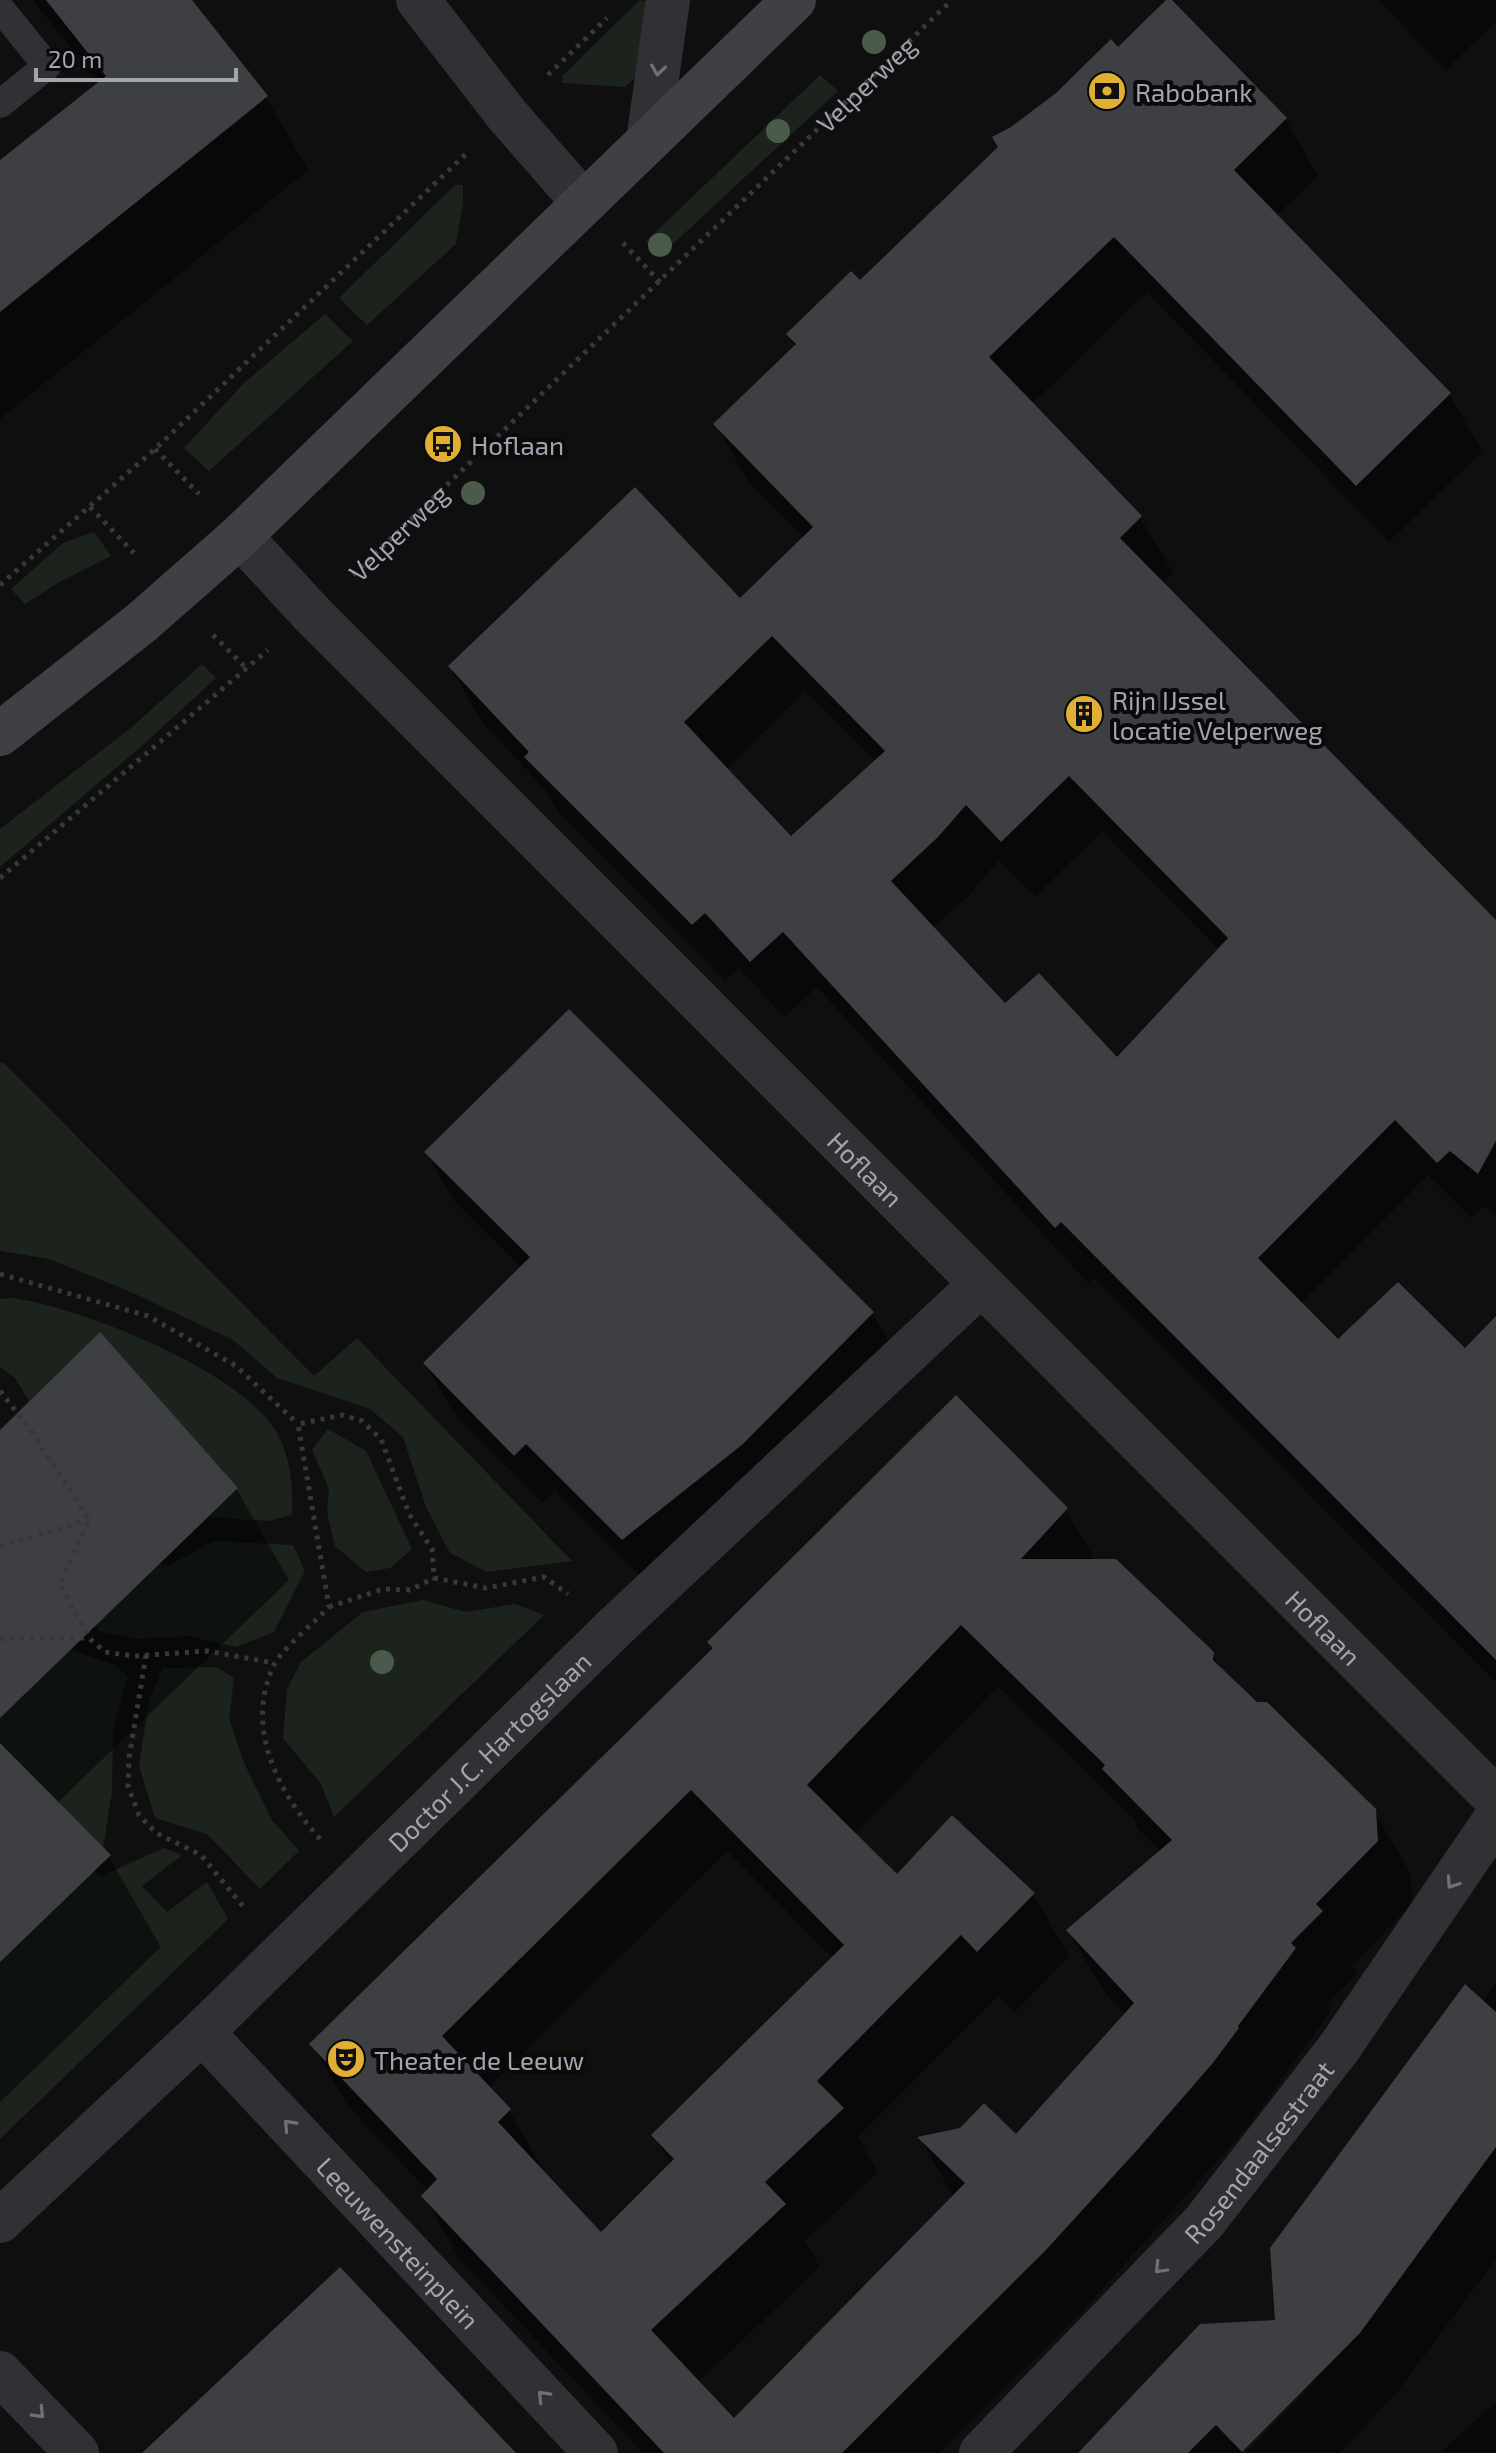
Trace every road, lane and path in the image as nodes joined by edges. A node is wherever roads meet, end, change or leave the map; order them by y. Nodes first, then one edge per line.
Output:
1 (418, 0) edge
2 (668, 0) edge
3 (794, 0) edge
4 (952, 0) edge
5 (0, 8) edge
6 (614, 10) dead end
7 (0, 104) edge
8 (507, 115) junction
9 (648, 141) junction
10 (583, 202) junction
11 (240, 536) junction
12 (0, 585) edge
13 (312, 614) junction
14 (0, 734) edge
15 (0, 878) edge
16 (0, 1274) edge
17 (981, 1284) junction
18 (0, 1391) edge
19 (298, 1424) junction
20 (89, 1520) junction
21 (0, 1546) edge
22 (434, 1578) junction
23 (329, 1607) junction
24 (614, 1628) junction
25 (89, 1638) junction
26 (0, 1639) edge
27 (146, 1655) junction
28 (274, 1663) junction
29 (1496, 1799) edge
30 (1496, 1818) edge
31 (357, 1879) junction
32 (280, 1955) junction
33 (202, 2032) junction
34 (0, 2221) edge
35 (0, 2373) edge
36 (77, 2453) edge
37 (596, 2453) edge
38 (981, 2453) edge

1 - 8 street
2 -> 9 street
3 - 9 main road
4 - 13 path, Velperweg
5 - 7 lane
6 - 8 path
8 - 10 street
8 - 12 path
9 - 10 main road
10 - 11 main road
11 - 13 street, Hoflaan
11 - 14 main road
13 - 15 path, Velperweg
13 - 17 street, Hoflaan
16 - 19 path
17 - 24 street, Doctor J.C. Hartogslaan
17 - 29 street, Hoflaan
18 - 20 path
19 - 22 path
19 - 23 path
20 - 21 path
20 - 25 path
22 - 23 path
22 - 24 path
23 - 28 path
24 - 31 street, Doctor J.C. Hartogslaan
25 - 26 path
25 - 27 path
27 - 28 path
27 - 32 path
28 - 31 path
30 -> 38 street, Rosendaalsestraat
31 - 32 street, Doctor J.C. Hartogslaan
32 - 33 street, Doctor J.C. Hartogslaan
33 - 34 street, Doctor J.C. Hartogslaan
37 -> 33 street, Leeuwensteinplein
35 -> 36 street

